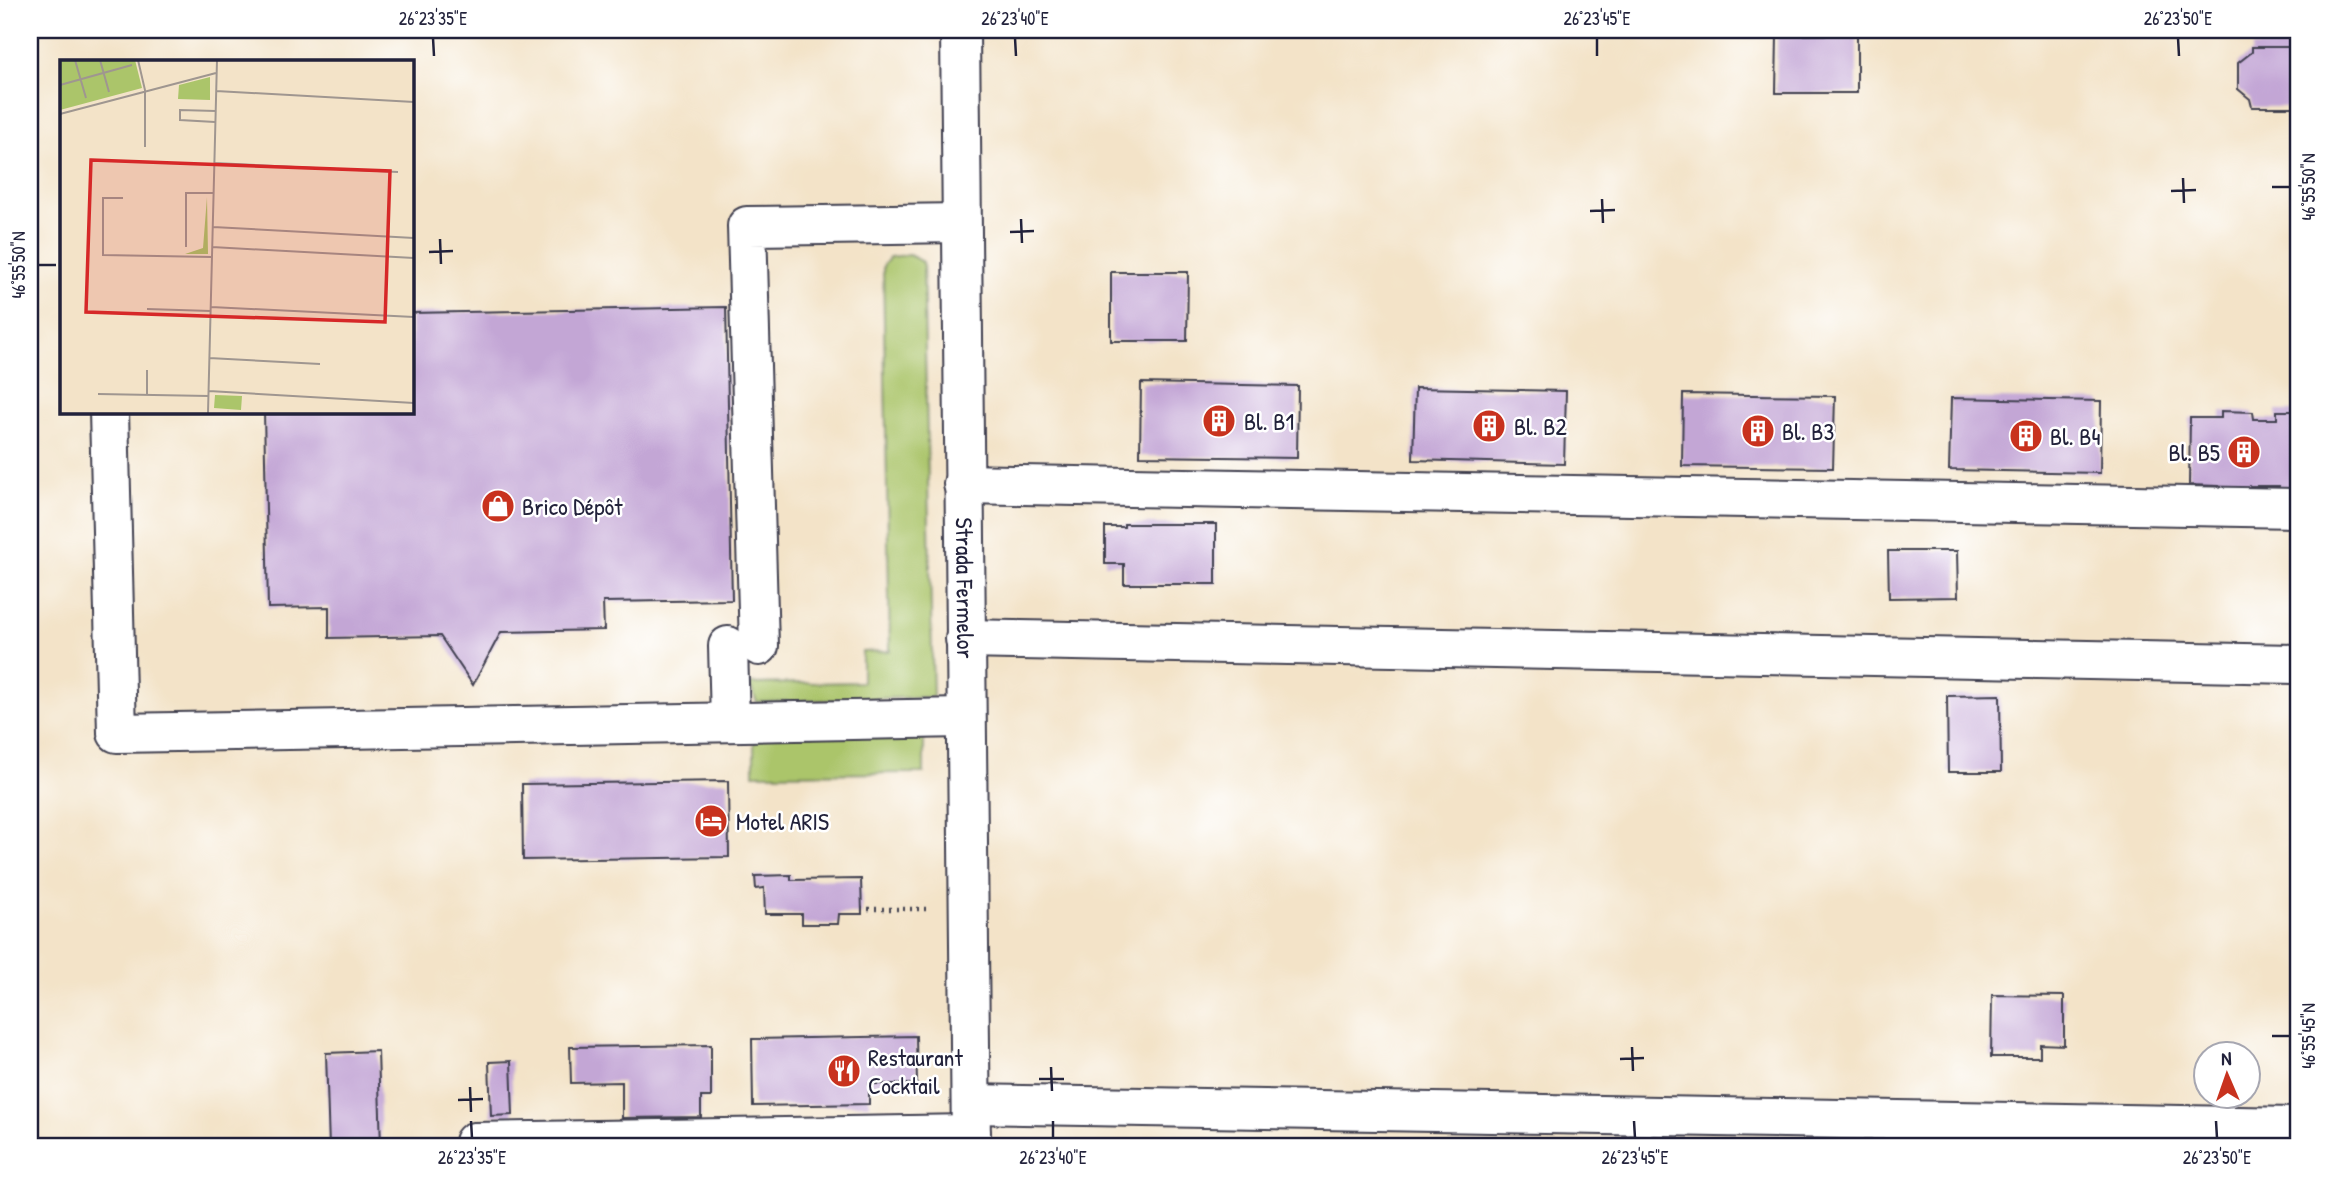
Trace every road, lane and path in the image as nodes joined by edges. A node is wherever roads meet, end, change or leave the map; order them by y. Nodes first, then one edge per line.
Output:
1 (960, 30) edge
2 (961, 223) junction
3 (109, 413) edge
4 (963, 484) junction
5 (2298, 508) edge
6 (965, 639) junction
7 (2298, 664) edge
8 (964, 718) junction
9 (730, 722) junction
10 (861, 909) dead end
11 (926, 909) dead end
12 (2298, 1127) edge
13 (971, 1128) edge
14 (474, 1142) dead end

1 - 2 street, Strada Fermelor
2 - 4 street, Strada Fermelor
2 - 9 street
3 - 9 street
4 - 5 street
4 - 6 street, Strada Fermelor
6 - 7 street
6 - 8 street, Strada Fermelor
8 - 9 street
8 - 13 street, Strada Fermelor
10 - 11 path
12 - 13 street
13 - 14 street

